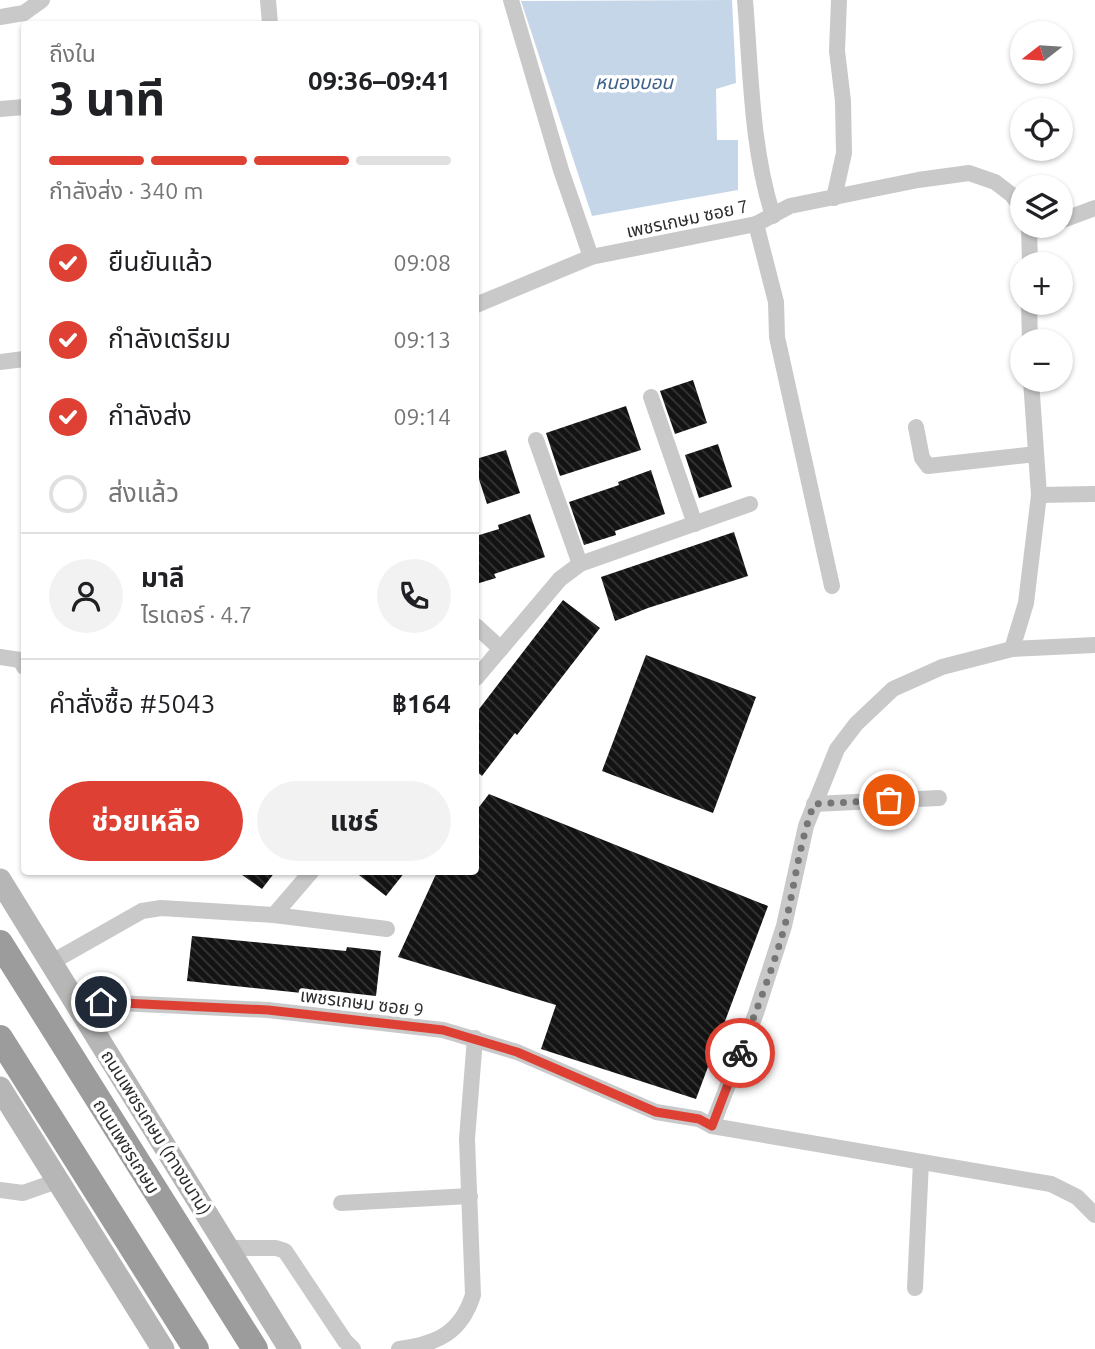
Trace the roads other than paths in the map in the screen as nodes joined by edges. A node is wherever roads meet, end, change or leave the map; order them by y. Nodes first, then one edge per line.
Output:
1 (42, 0) edge
2 (268, 0) edge
3 (512, 0) edge
4 (745, 0) edge
5 (839, 0) edge
6 (0, 16) edge
7 (270, 21) edge
8 (21, 107) edge
9 (0, 109) edge
10 (1010, 193) edge
11 (834, 198) junction
12 (1095, 208) edge
13 (772, 216) junction
14 (1073, 216) edge
15 (756, 225) junction
16 (591, 257) junction
17 (479, 303) edge
18 (21, 360) edge
19 (0, 362) edge
20 (1032, 392) edge
21 (651, 397) dead end
22 (916, 427) dead end
23 (536, 440) dead end
24 (1036, 454) junction
25 (1095, 494) edge
26 (1039, 495) junction
27 (750, 504) dead end
28 (695, 524) junction
29 (580, 564) junction
30 (832, 586) dead end
31 (479, 629) edge
32 (1095, 645) edge
33 (500, 649) junction
34 (1012, 649) junction
35 (0, 657) edge
36 (21, 662) edge
37 (479, 674) edge
38 (939, 798) dead end
39 (814, 804) junction
40 (308, 875) edge
41 (0, 880) edge
42 (274, 915) junction
43 (387, 929) dead end
44 (0, 943) edge
45 (52, 962) junction
46 (75, 1001) junction
47 (0, 1038) edge
48 (475, 1038) junction
49 (0, 1088) edge
50 (712, 1126) junction
51 (921, 1162) junction
52 (57, 1181) junction
53 (0, 1190) edge
54 (470, 1196) junction
55 (341, 1203) dead end
56 (1095, 1215) edge
57 (229, 1248) junction
58 (915, 1288) dead end
59 (163, 1349) edge
60 (196, 1349) edge
61 (255, 1349) edge
62 (290, 1349) edge
63 (353, 1349) edge
64 (399, 1349) edge

1 - 6 street
2 - 7 street
3 - 16 street
4 - 13 street
5 - 11 street
8 - 9 street
10 - 11 street, เพชรเกษม ซอย 7
11 - 13 street, เพชรเกษม ซอย 7
12 - 14 street
13 - 15 street, เพชรเกษม ซอย 7
15 - 16 street, เพชรเกษม ซอย 7
15 - 30 street
16 - 17 street, เพชรเกษม ซอย 7
18 - 19 street
20 - 24 street
21 - 28 street
22 - 24 street
23 - 29 street
24 - 26 street
25 - 26 street
26 - 34 street
27 - 28 street
28 - 29 street
29 - 33 street
31 - 33 street
32 - 34 street
33 - 37 street
34 - 39 street
35 - 36 street
38 - 39 street
39 - 50 street
40 - 42 street
41 - 45 main road, ถนนเพชรเกษม (ทางขนาน)
42 - 43 street
42 - 45 street
44 - 61 highway, ถนนเพชรเกษม
45 - 46 main road, ถนนเพชรเกษม (ทางขนาน)
46 - 48 street, เพชรเกษม ซอย 9
46 - 57 main road, ถนนเพชรเกษม (ทางขนาน)
47 - 60 highway
48 - 50 street, เพชรเกษม ซอย 9
48 - 54 street
49 - 52 main road
50 - 51 street, เพชรเกษม ซอย 9
51 - 56 street, เพชรเกษม ซอย 9
51 - 58 street
52 - 53 street
52 - 59 main road
54 - 55 street
54 - 64 street
57 - 62 main road, ถนนเพชรเกษม (ทางขนาน)
57 - 63 street

